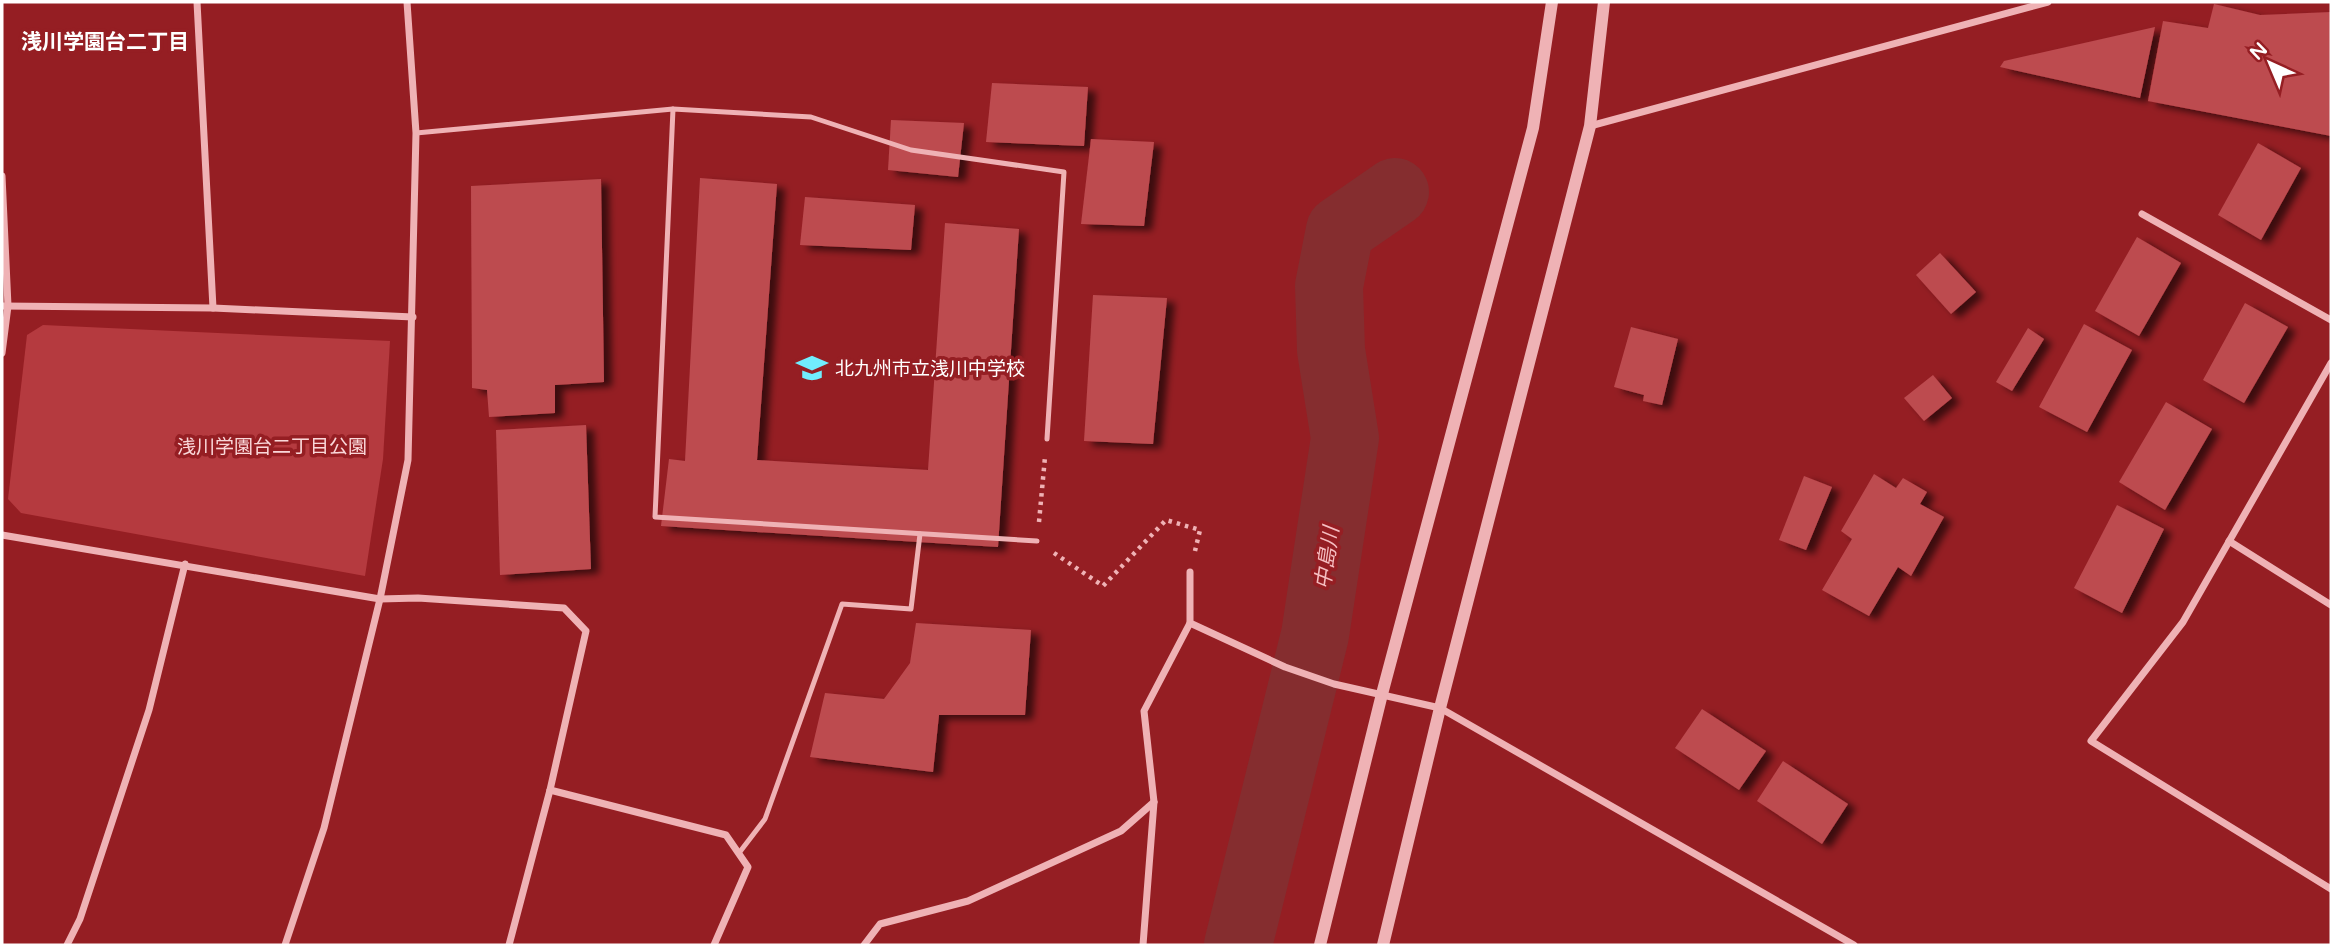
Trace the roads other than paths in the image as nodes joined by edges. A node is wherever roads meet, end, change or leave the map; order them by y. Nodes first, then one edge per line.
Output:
1 (197, 2) edge
2 (407, 2) edge
3 (1552, 2) edge
4 (1604, 2) edge
5 (2048, 2) edge
6 (673, 109) junction
7 (1590, 126) junction
8 (416, 133) junction
9 (2, 176) edge
10 (2143, 214) dead end
11 (5, 306) edge
12 (213, 308) junction
13 (413, 317) junction
14 (2331, 320) edge
15 (2, 353) edge
16 (2331, 363) edge
17 (1047, 439) road end
18 (920, 534) junction
19 (2, 535) edge
20 (1037, 541) road end
21 (2229, 541) junction
22 (185, 564) junction
23 (1190, 572) road end
24 (380, 599) junction
25 (2331, 605) edge
26 (1190, 623) junction
27 (1382, 694) junction
28 (1440, 708) junction
29 (550, 790) junction
30 (1154, 802) junction
31 (738, 853) junction
32 (2331, 889) edge
33 (67, 945) edge
34 (285, 945) edge
35 (509, 945) edge
36 (714, 945) edge
37 (864, 945) edge
38 (1143, 945) edge
39 (1320, 945) edge
40 (1382, 945) edge
41 (1854, 945) edge

1 - 12 street
2 - 8 street
3 - 27 street
4 - 7 street
5 - 7 street
6 - 8 lane
6 - 17 lane
6 - 18 lane
7 - 28 street
8 - 13 street
9 - 11 street
10 - 14 street
11 - 12 street
11 - 15 street
12 - 13 street
13 - 24 street
16 - 21 street
18 - 20 lane
18 - 31 lane
19 - 22 street
21 - 25 street
21 - 32 street
22 - 24 street
22 - 33 street
23 - 26 street
24 - 29 street
24 - 34 street
26 - 27 street
26 - 30 street
27 - 28 street
27 - 39 street
28 - 40 street
28 - 41 street
29 - 31 street
29 - 35 street
30 - 37 street
30 - 38 street
31 - 36 street

